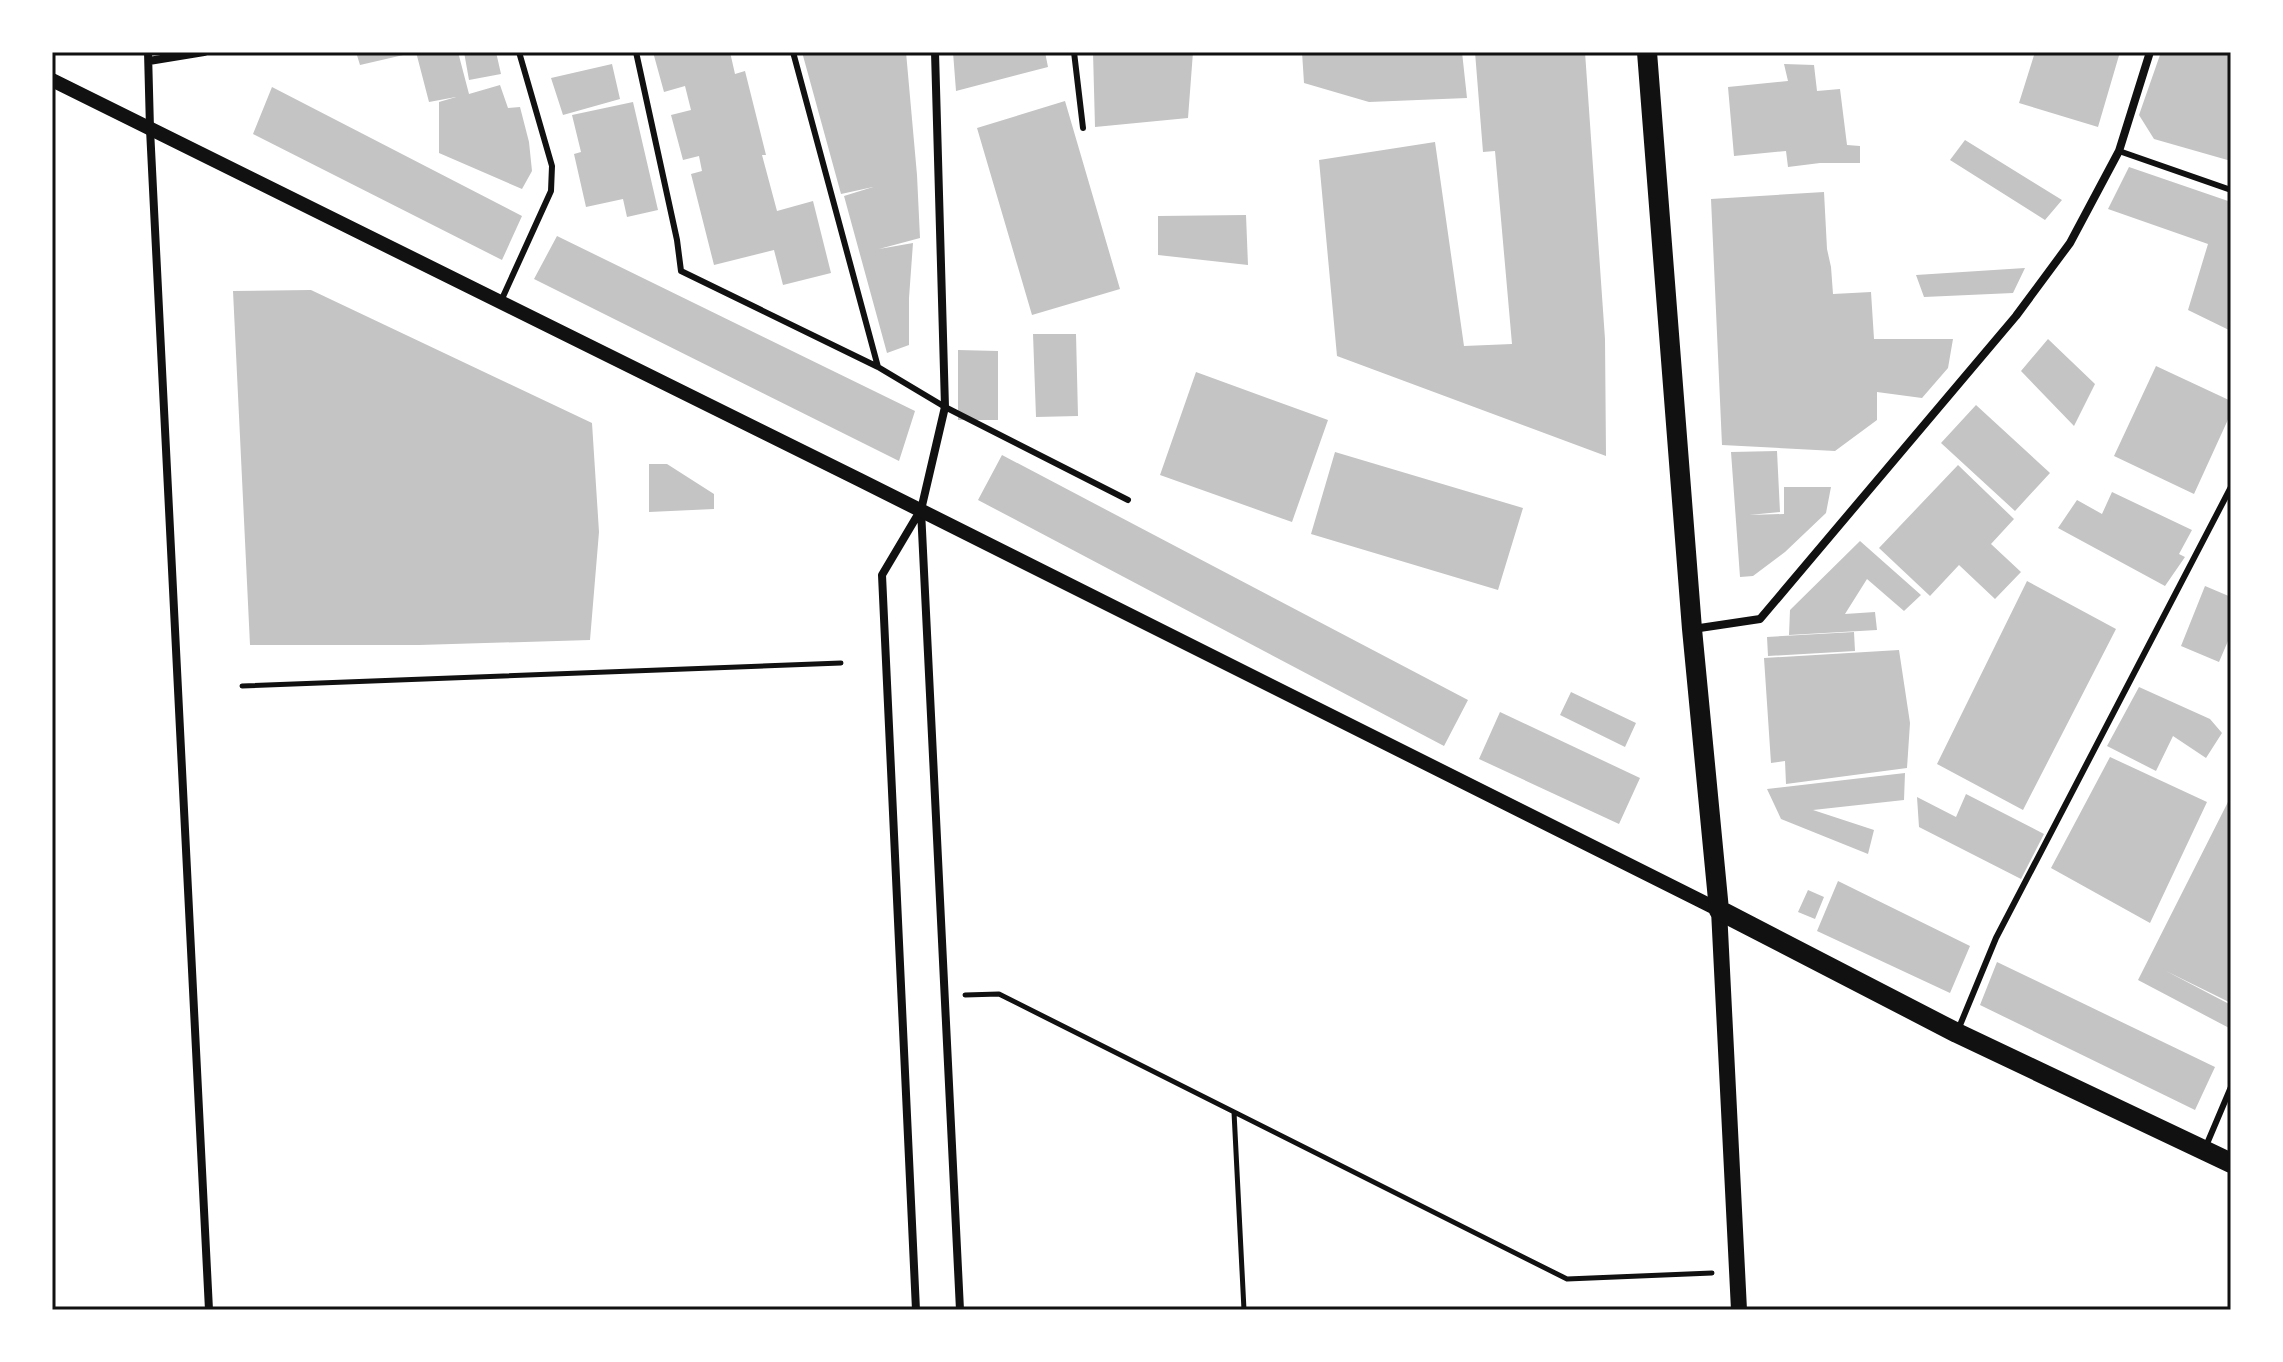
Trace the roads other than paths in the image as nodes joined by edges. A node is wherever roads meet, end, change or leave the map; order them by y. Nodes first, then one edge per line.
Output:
1 (204, 52) edge
2 (519, 52) edge
3 (636, 52) edge
4 (793, 52) edge
5 (935, 52) edge
6 (1074, 52) edge
7 (1647, 52) edge
8 (2150, 52) edge
9 (148, 57) edge
10 (52, 80) edge
11 (1083, 128) dead end
12 (150, 129) junction
13 (2119, 151) junction
14 (2231, 190) edge
15 (501, 302) junction
16 (878, 367) junction
17 (945, 407) junction
18 (2231, 487) edge
19 (1128, 500) dead end
20 (921, 510) junction
21 (1692, 629) junction
22 (1719, 910) junction
23 (1957, 1033) junction
24 (2231, 1087) edge
25 (2204, 1149) junction
26 (2231, 1163) edge
27 (209, 1310) edge
28 (916, 1310) edge
29 (960, 1310) edge
30 (1739, 1310) edge

1 - 9 street
2 - 15 lane
3 - 16 lane
4 - 16 lane
5 - 17 street
6 - 11 lane
7 - 21 main road
8 - 13 street
9 - 12 street
10 - 12 street
12 - 15 street
12 - 27 street
13 - 14 lane
13 - 21 street
15 - 20 street
16 - 17 lane
17 - 19 lane
17 - 20 street
18 - 23 lane
20 - 22 street
20 - 28 street
20 - 29 street
21 - 22 main road
22 - 23 main road
22 - 30 main road
23 - 25 main road
24 - 25 lane
25 - 26 main road

